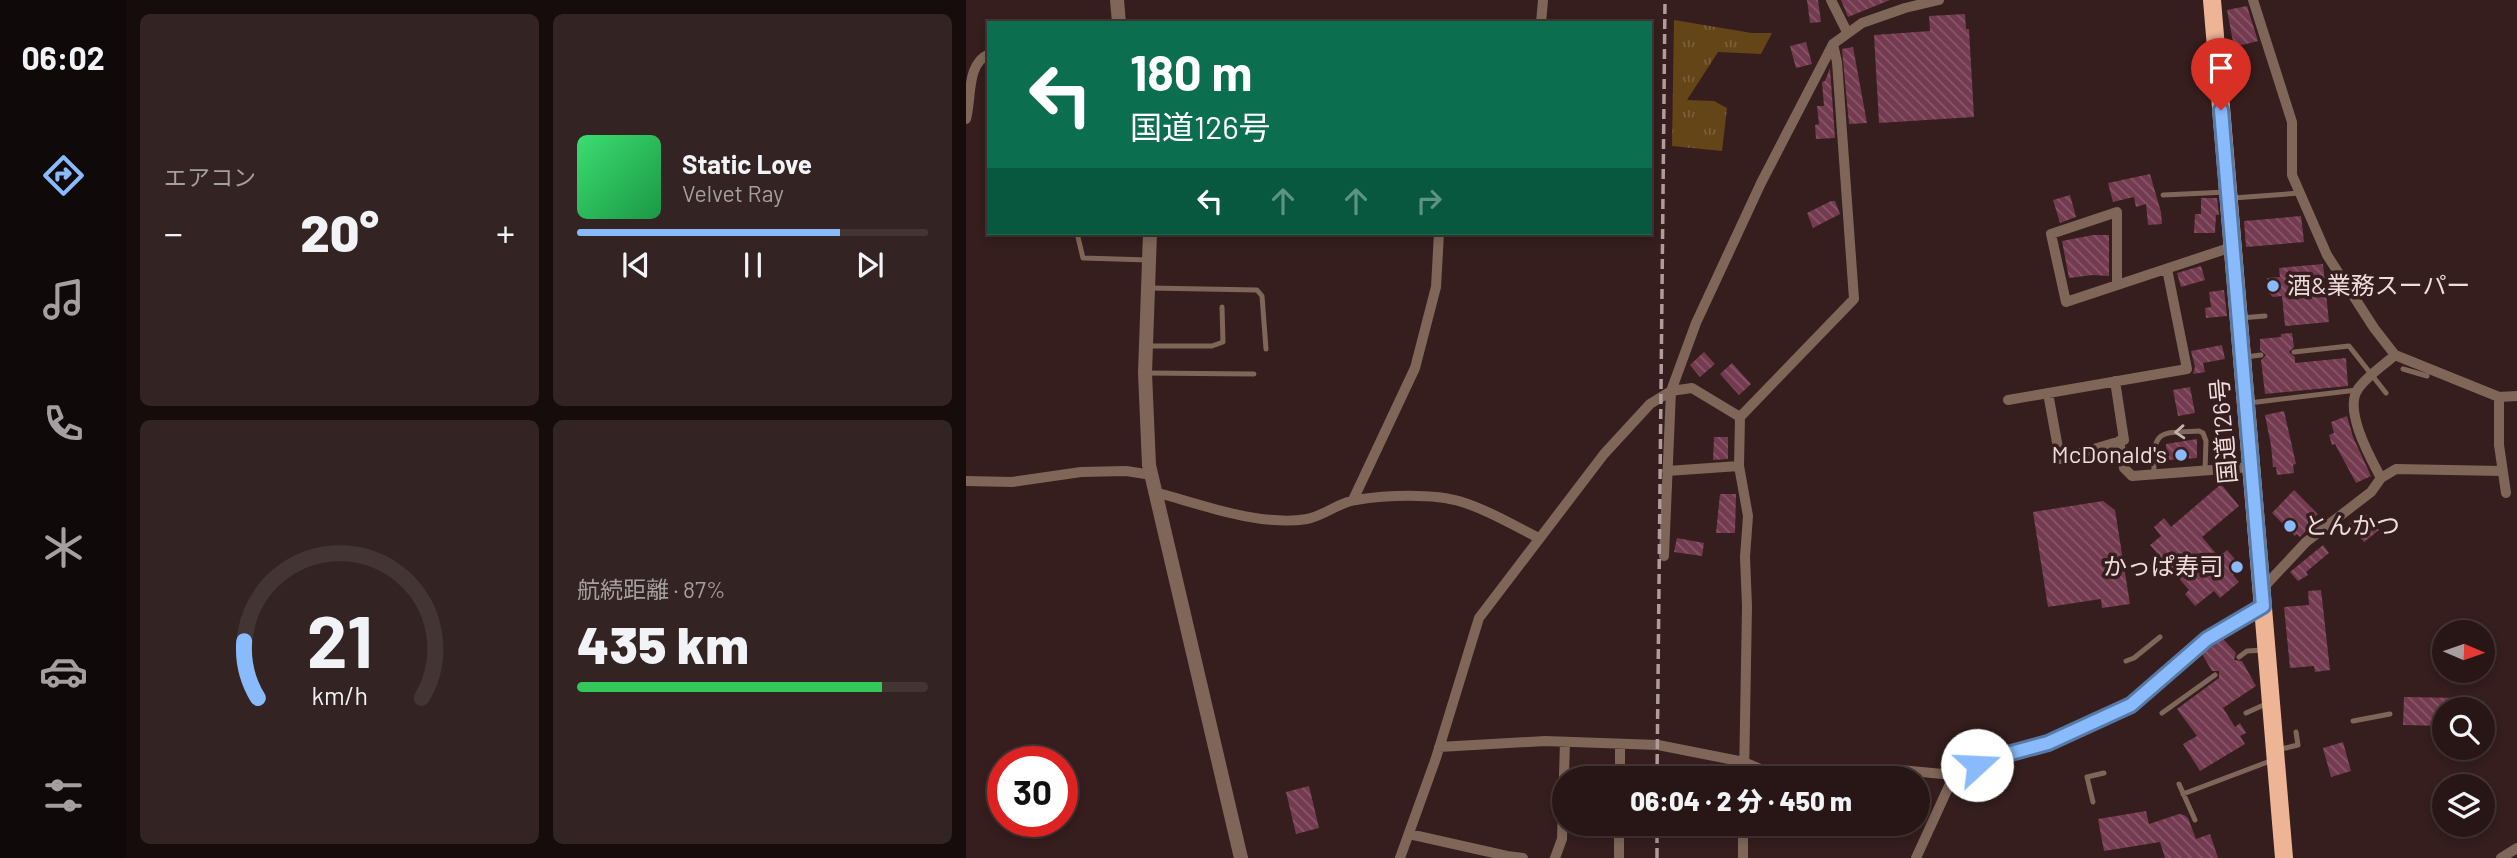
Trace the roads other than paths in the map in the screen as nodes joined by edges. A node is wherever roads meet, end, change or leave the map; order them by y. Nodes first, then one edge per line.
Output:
1 (1117, 0) edge
2 (1543, 0) edge
3 (1831, 0) edge
4 (1940, 0) edge
5 (2212, 0) edge
6 (2253, 0) edge
7 (1119, 21) edge
8 (1541, 21) edge
9 (1847, 32) junction
10 (1833, 44) junction
11 (987, 55) edge
12 (966, 118) edge
13 (2300, 193) junction
14 (2163, 195) dead end
15 (2228, 195) junction
16 (1077, 235) edge
17 (1150, 235) edge
18 (1438, 235) edge
19 (2236, 257) junction
20 (1149, 260) junction
21 (2166, 269) junction
22 (2117, 285) junction
23 (1148, 288) junction
24 (1222, 307) dead end
25 (2265, 316) dead end
26 (2239, 318) junction
27 (1146, 346) junction
28 (1266, 349) dead end
29 (2294, 352) dead end
30 (2261, 355) dead end
31 (2395, 355) junction
32 (2242, 357) junction
33 (2403, 369) dead end
34 (2419, 369) junction
35 (1145, 373) junction
36 (1254, 374) dead end
37 (2372, 376) junction
38 (2427, 376) dead end
39 (2115, 382) junction
40 (2357, 390) junction
41 (1671, 391) junction
42 (2048, 393) junction
43 (2386, 393) dead end
44 (2517, 396) edge
45 (2499, 397) junction
46 (2008, 400) dead end
47 (2246, 404) junction
48 (1740, 417) junction
49 (2119, 441) junction
50 (1739, 466) junction
51 (2251, 467) junction
52 (1667, 471) junction
53 (2204, 471) junction
54 (2502, 471) junction
55 (1152, 475) junction
56 (2154, 476) junction
57 (2381, 478) junction
58 (966, 481) edge
59 (1155, 492) junction
60 (2506, 493) dead end
61 (1353, 500) junction
62 (1539, 538) junction
63 (1664, 556) dead end
64 (2263, 597) junction
65 (2160, 637) dead end
66 (2267, 649) junction
67 (2239, 657) dead end
68 (2126, 661) dead end
69 (2215, 675) dead end
70 (2271, 702) junction
71 (2162, 713) dead end
72 (2246, 713) dead end
73 (2390, 714) dead end
74 (2353, 721) dead end
75 (2296, 732) dead end
76 (1565, 742) junction
77 (1620, 744) junction
78 (1439, 747) junction
79 (2276, 755) junction
80 (1744, 762) junction
81 (1620, 766) edge
82 (1744, 766) edge
83 (1753, 766) edge
84 (1930, 773) edge
85 (2104, 773) dead end
86 (1954, 775) junction
87 (2179, 784) dead end
88 (2183, 794) junction
89 (2093, 802) dead end
90 (2195, 820) dead end
91 (1409, 834) junction
92 (1619, 836) edge
93 (1743, 836) edge
94 (2517, 848) edge
95 (1403, 856) edge
96 (1241, 858) edge
97 (1523, 858) edge
98 (1555, 858) edge
99 (1619, 858) edge
100 (1743, 858) edge
101 (1916, 858) edge
102 (2284, 858) edge
103 (2501, 858) edge

1 - 7 street
2 - 8 street
3 - 9 street
4 - 9 street
5 - 15 highway, 国道126号
6 - 13 street
9 - 10 street
10 - 41 street
10 - 48 street
11 - 12 street
13 - 15 lane
13 - 31 street
14 - 15 lane
15 - 19 highway, 国道126号
16 - 20 lane
17 - 20 street
18 - 61 street
19 - 21 street
19 - 26 highway, 国道126号
20 - 23 street
21 - 22 street
21 - 39 street
22 - 22 street
23 - 27 street
23 - 28 lane
24 - 27 lane
25 - 26 lane
26 - 32 highway, 国道126号
27 - 35 street
29 - 37 lane
30 - 32 lane
31 - 34 street
31 - 37 street
32 - 47 highway, 国道126号
33 - 34 lane
34 - 38 lane
34 - 45 street
35 - 36 lane
35 - 55 street
37 - 40 street
37 - 43 lane
39 - 42 street
39 - 49 street
40 - 47 lane
40 - 57 street
41 - 48 street
41 - 52 street
41 - 62 street
42 - 46 street
42 - 49 street
44 - 45 street
45 - 54 street
47 - 51 highway, 国道126号
48 - 50 street
49 - 56 street
50 - 52 street
50 - 80 street
51 - 53 street
51 - 64 highway, 国道126号
52 - 63 street
53 - 56 street
53 -> 56 lane
54 - 57 street
54 - 60 street
55 - 58 street
55 - 59 street
57 - 64 street
59 - 61 street
59 - 96 street
61 - 62 street
62 - 78 street
64 - 66 highway, 国道126号
64 - 86 street
65 - 68 lane
66 - 67 lane
66 - 70 highway, 国道126号
69 - 71 lane
70 - 72 lane
70 - 79 highway, 国道126号
73 - 74 lane
75 - 79 lane
76 - 77 street
76 - 78 street
76 - 98 street
77 - 80 street
77 - 81 street
78 - 91 street
79 - 88 lane
79 - 102 highway, 国道126号
80 - 82 street
80 - 83 street
84 - 86 street
85 - 89 lane
86 - 101 street
87 - 88 lane
88 - 90 lane
91 - 95 street
91 - 97 street
92 - 99 street
93 - 100 street
94 - 103 street

